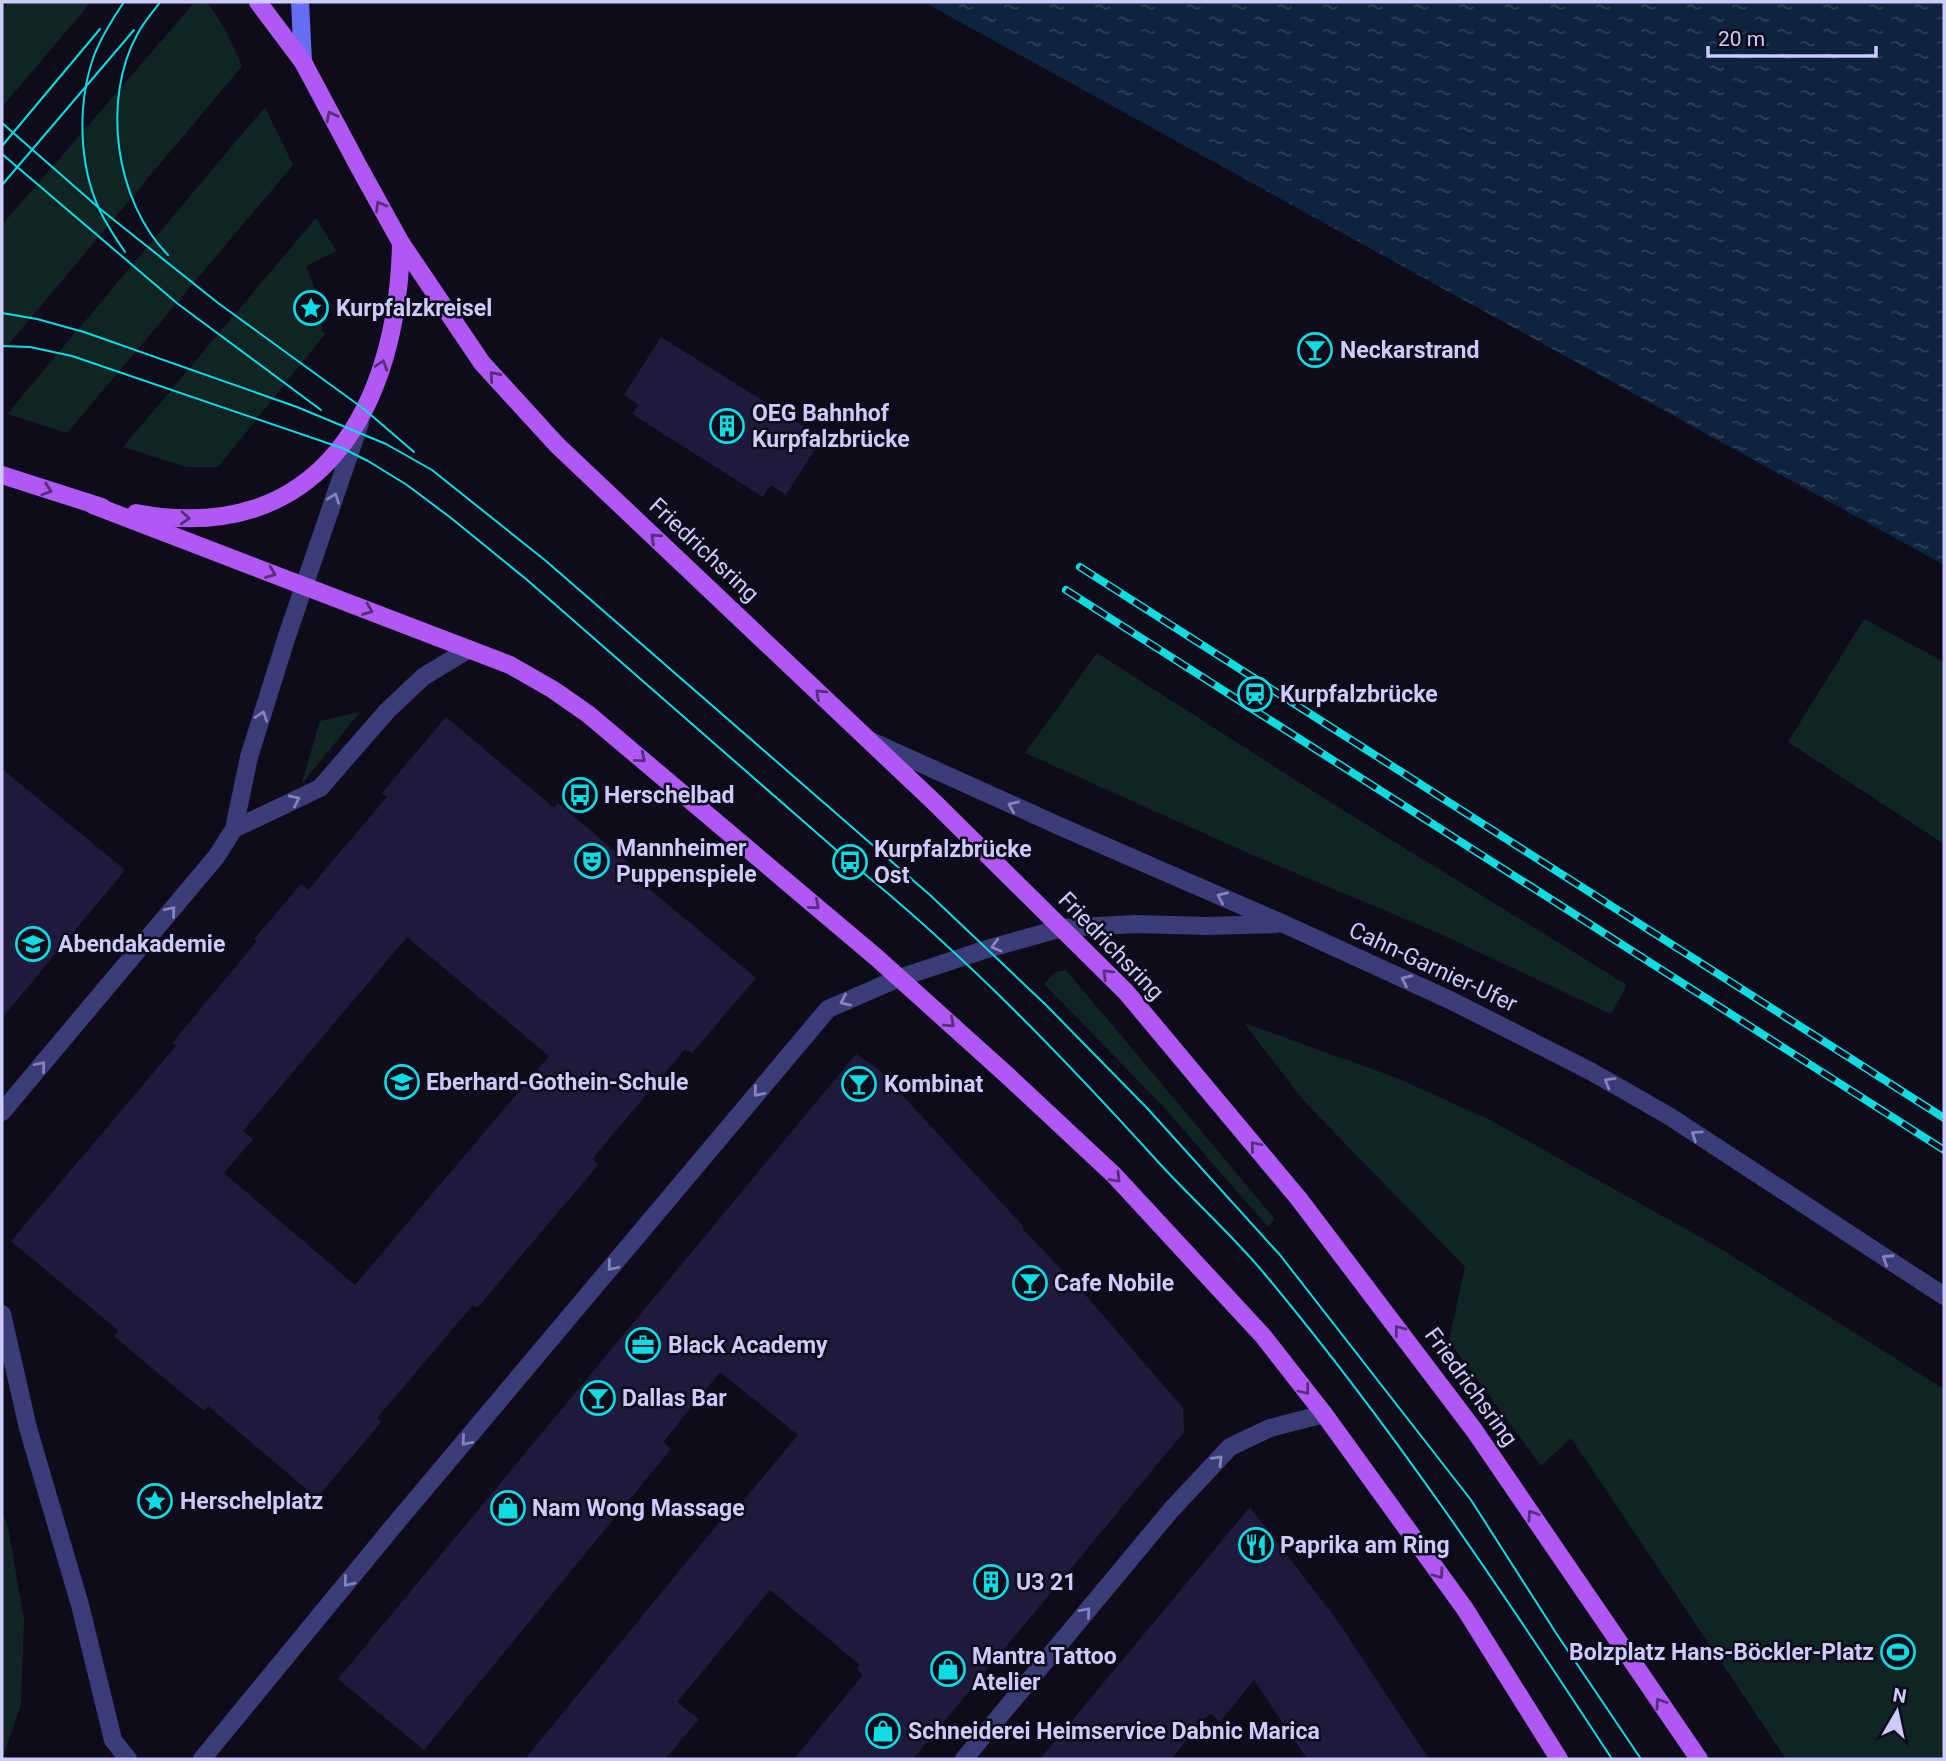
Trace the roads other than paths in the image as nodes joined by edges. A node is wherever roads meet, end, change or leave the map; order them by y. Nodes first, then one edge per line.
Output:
1 (258, 2) edge
2 (300, 2) edge
3 (303, 62) junction
4 (401, 243) junction
5 (365, 409) junction
6 (2, 475) edge
7 (93, 505) junction
8 (304, 585) junction
9 (469, 649) junction
10 (870, 741) junction
11 (234, 829) junction
12 (1284, 924) junction
13 (1062, 928) junction
14 (899, 978) junction
15 (2, 1112) edge
16 (1944, 1296) edge
17 (2, 1314) edge
18 (1324, 1414) junction
19 (128, 1759) edge
20 (202, 1759) edge
21 (964, 1759) edge
22 (1559, 1759) edge
23 (1699, 1759) edge

1 - 3 main road
2 - 3 main road
4 -> 3 main road
5 -> 4 main road
10 -> 4 main road, Friedrichsring
7 -> 5 main road
8 -> 5 street
6 -> 7 main road
7 -> 8 main road
8 -> 9 main road
11 -> 8 street
11 -> 9 street
9 -> 14 main road
12 -> 10 street, Cahn-Garnier-Ufer
10 - 13 main road, Friedrichsring
15 -> 11 street
12 - 13 street
16 -> 12 street, Cahn-Garnier-Ufer
13 -> 14 street
23 -> 13 main road, Friedrichsring
14 -> 18 main road
14 -> 20 street
17 - 19 street
21 -> 18 street
18 -> 22 main road

